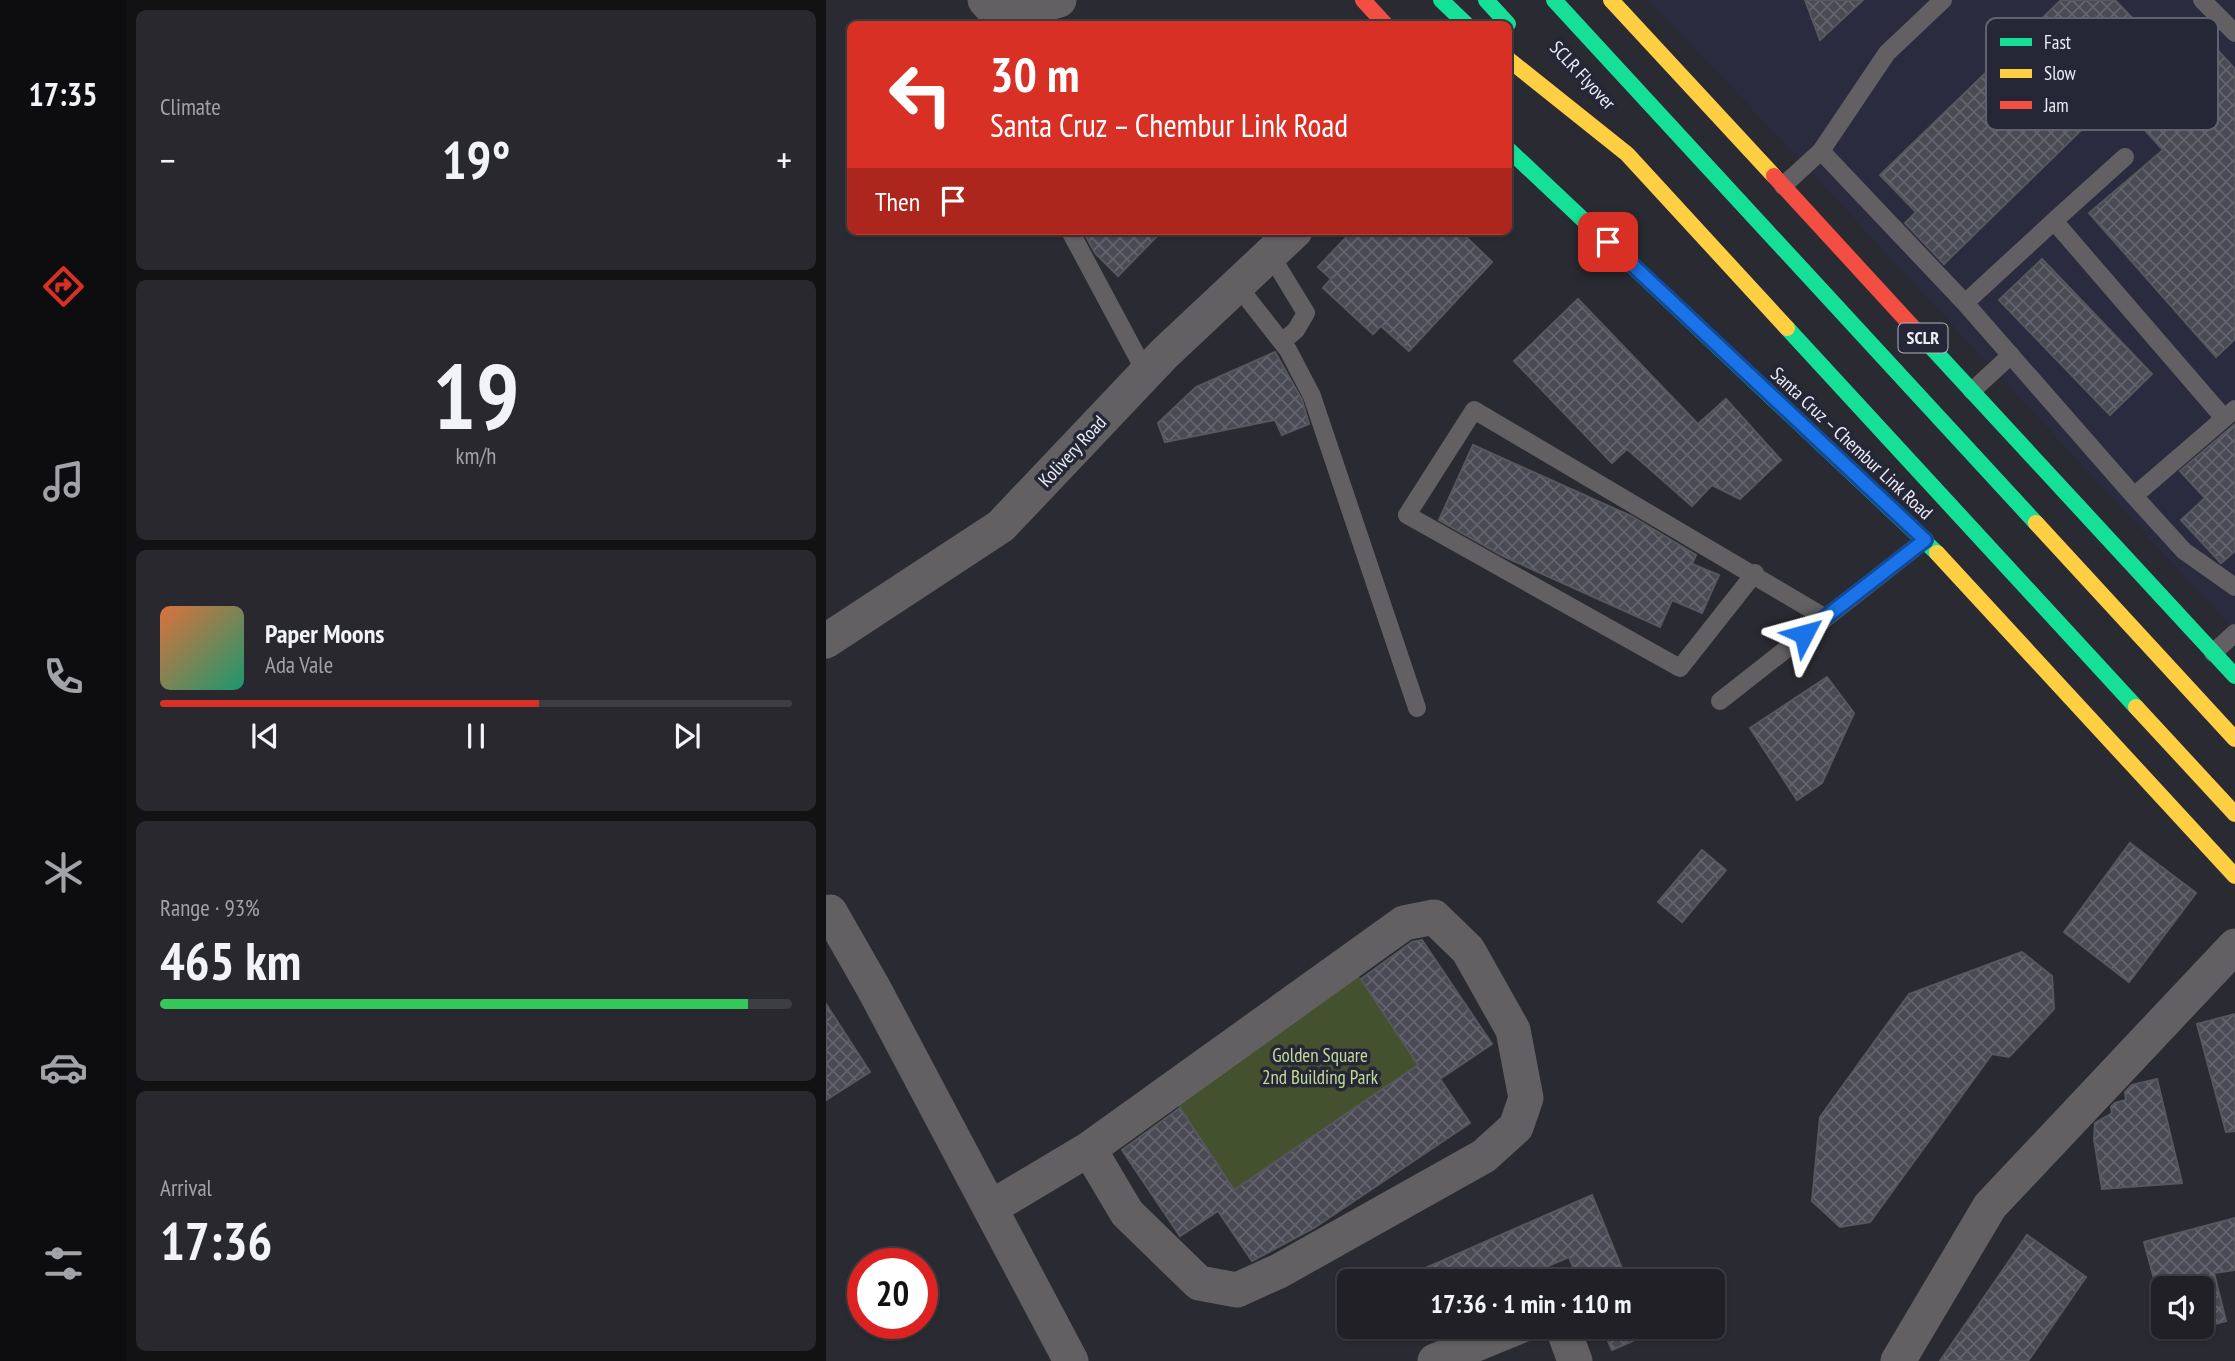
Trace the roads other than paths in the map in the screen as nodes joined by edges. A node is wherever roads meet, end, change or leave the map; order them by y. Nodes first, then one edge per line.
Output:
1 (985, 0) edge
2 (1059, 0) edge
3 (1363, 0) edge
4 (1441, 0) edge
5 (1486, 0) edge
6 (1519, 0) edge
7 (1554, 0) edge
8 (1611, 0) edge
9 (1944, 0) edge
10 (2202, 0) edge
11 (1382, 21) edge
12 (1463, 21) edge
13 (1503, 21) edge
14 (1510, 21) edge
15 (2235, 33) edge
16 (1512, 62) edge
17 (1554, 74) dead end
18 (1699, 134) dead end
19 (1680, 137) junction
20 (1821, 151) junction
21 (1512, 153) edge
22 (1627, 153) junction
23 (2125, 157) dead end
24 (1774, 189) junction
25 (2054, 221) junction
26 (1072, 235) edge
27 (1283, 243) edge
28 (1237, 285) junction
29 (1965, 303) junction
30 (1282, 342) junction
31 (2011, 355) junction
32 (1931, 372) dead end
33 (1146, 373) junction
34 (1972, 391) junction
35 (2230, 413) edge
36 (2134, 496) junction
37 (1925, 540) junction
38 (1755, 573) junction
39 (2235, 587) edge
40 (1825, 617) junction
41 (2235, 634) edge
42 (826, 640) edge
43 (2213, 653) junction
44 (2235, 676) edge
45 (1720, 701) dead end
46 (1417, 708) dead end
47 (2235, 739) edge
48 (2235, 814) edge
49 (2235, 876) edge
50 (830, 912) dead end
51 (2235, 946) edge
52 (1089, 1149) junction
53 (990, 1208) junction
54 (1488, 1339) edge
55 (1567, 1339) edge
56 (1071, 1361) edge
57 (1435, 1361) edge
58 (1575, 1361) edge
59 (1898, 1361) edge

1 - 2 street
3 - 11 highway
4 - 12 highway
5 - 13 highway, bridge
6 - 14 street
7 - 19 highway
8 - 24 highway, SCLR
9 - 20 lane
10 - 15 lane
16 - 22 highway
17 - 22 highway, SCLR Flyover
18 - 19 highway
19 - 47 highway
20 - 24 lane
20 - 29 lane
21 - 37 highway, Santa Cruz – Chembur Link Road
22 - 48 highway
23 - 25 lane
24 - 32 highway
24 - 34 highway, SCLR
25 - 29 lane
25 - 35 lane
26 - 33 lane
27 - 28 street, Kolivery Road
27 - 30 lane
28 - 30 lane
28 - 33 street, Kolivery Road
29 - 31 lane
30 - 46 lane
31 - 34 lane
31 - 36 lane
33 - 42 street, Kolivery Road
34 - 43 highway, SCLR
35 - 36 lane
36 - 39 lane
37 - 40 lane
37 - 49 highway, Santa Cruz – Chembur Link Road
38 - 38 lane
38 - 40 lane
40 - 45 lane
41 - 43 lane
43 - 44 highway, SCLR
50 - 53 street
51 - 59 street
52 - 52 street
52 - 53 street
53 - 56 street
54 - 57 street
55 - 58 street

